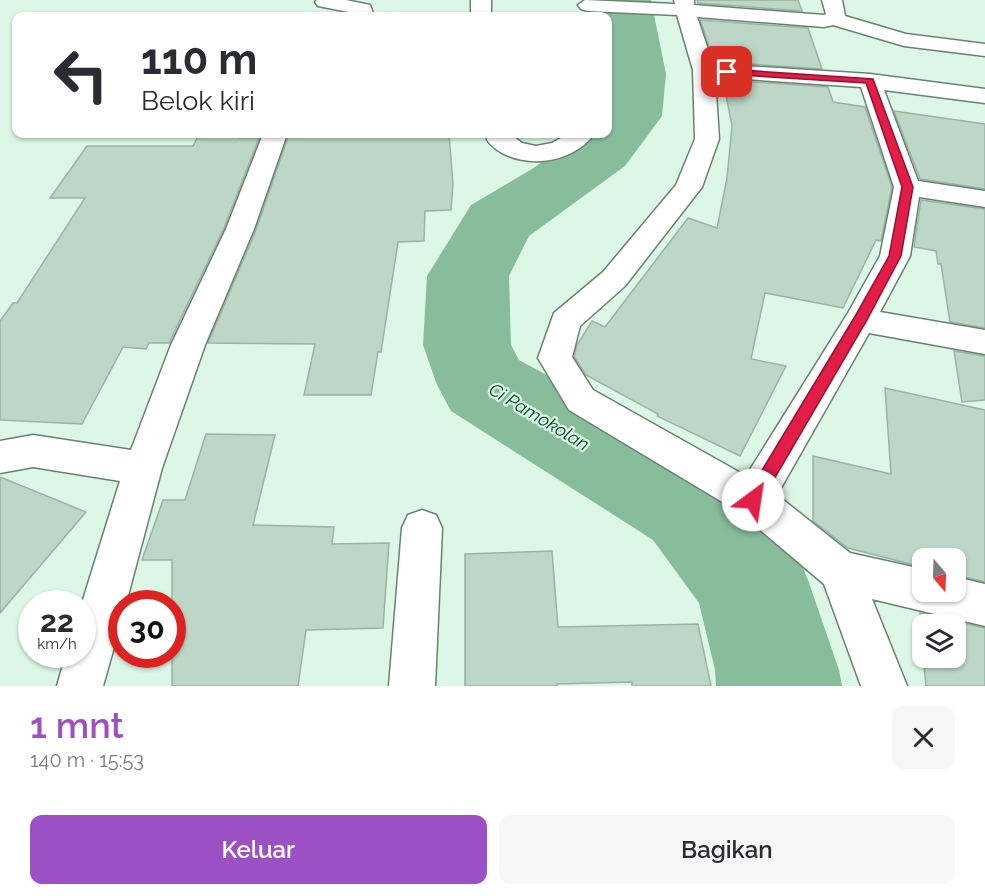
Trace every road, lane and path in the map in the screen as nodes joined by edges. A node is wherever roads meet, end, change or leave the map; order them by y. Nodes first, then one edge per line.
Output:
1 (685, 5) edge
2 (323, 6) edge
3 (593, 7) edge
4 (833, 10) edge
5 (363, 12) edge
6 (985, 50) edge
7 (704, 70) junction
8 (870, 81) junction
9 (985, 96) edge
10 (274, 138) edge
11 (498, 138) edge
12 (578, 138) edge
13 (907, 187) junction
14 (985, 199) edge
15 (860, 320) junction
16 (985, 342) edge
17 (0, 458) edge
18 (142, 468) junction
19 (753, 500) junction
20 (422, 528) dead end
21 (840, 571) junction
22 (912, 588) edge
23 (966, 600) edge
24 (985, 604) edge
25 (80, 686) edge
26 (412, 686) edge
27 (884, 686) edge

1 - 3 street
1 - 4 street
1 - 7 street
2 - 5 street
4 - 6 street
7 - 8 street
7 - 19 street
8 - 9 street
8 - 13 street
10 - 18 street
11 - 12 street
13 - 14 street
13 - 15 street
15 - 16 street
15 - 19 street
17 - 18 street
18 - 25 street
19 - 21 street
20 - 26 street
21 - 22 street
21 - 27 street
23 - 24 street

